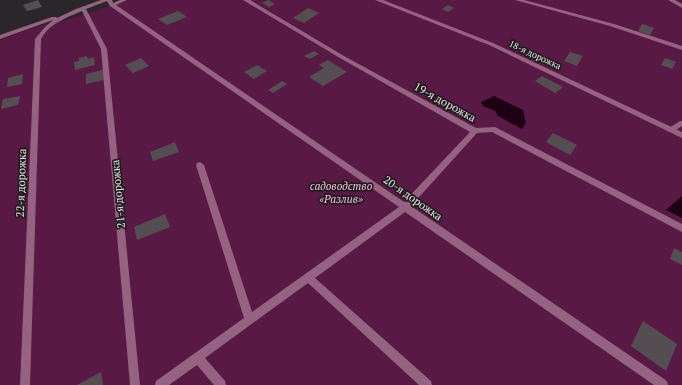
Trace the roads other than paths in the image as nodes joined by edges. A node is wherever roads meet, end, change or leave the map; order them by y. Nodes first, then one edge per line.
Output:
1 (124, 0) edge
2 (246, 0) edge
3 (378, 0) edge
4 (518, 0) edge
5 (671, 0) edge
6 (109, 2) edge
7 (682, 6) edge
8 (83, 8) junction
9 (0, 37) edge
10 (682, 48) edge
11 (682, 123) edge
12 (672, 130) junction
13 (475, 131) junction
14 (682, 135) edge
15 (200, 165) dead end
16 (405, 207) junction
17 (682, 228) edge
18 (308, 277) junction
19 (250, 320) junction
20 (198, 358) junction
21 (25, 385) edge
22 (135, 385) edge
23 (160, 385) edge
24 (221, 385) edge
25 (426, 385) edge
26 (663, 385) edge

1 - 6 street
2 - 13 street, 19-я дорожка
3 - 12 street, 18-я дорожка
4 - 10 street
5 - 7 street
6 - 8 street
6 - 16 street, 20-я дорожка
8 - 9 street
8 - 21 street, 22-я дорожка
8 - 22 street, 21-я дорожка
11 - 12 street
12 - 14 street, 18-я дорожка
13 - 16 street
13 - 17 street, 19-я дорожка
15 - 19 street
16 - 18 street
16 - 26 street, 20-я дорожка
18 - 19 street
18 - 25 street
19 - 20 street
20 - 23 street
20 - 24 street

